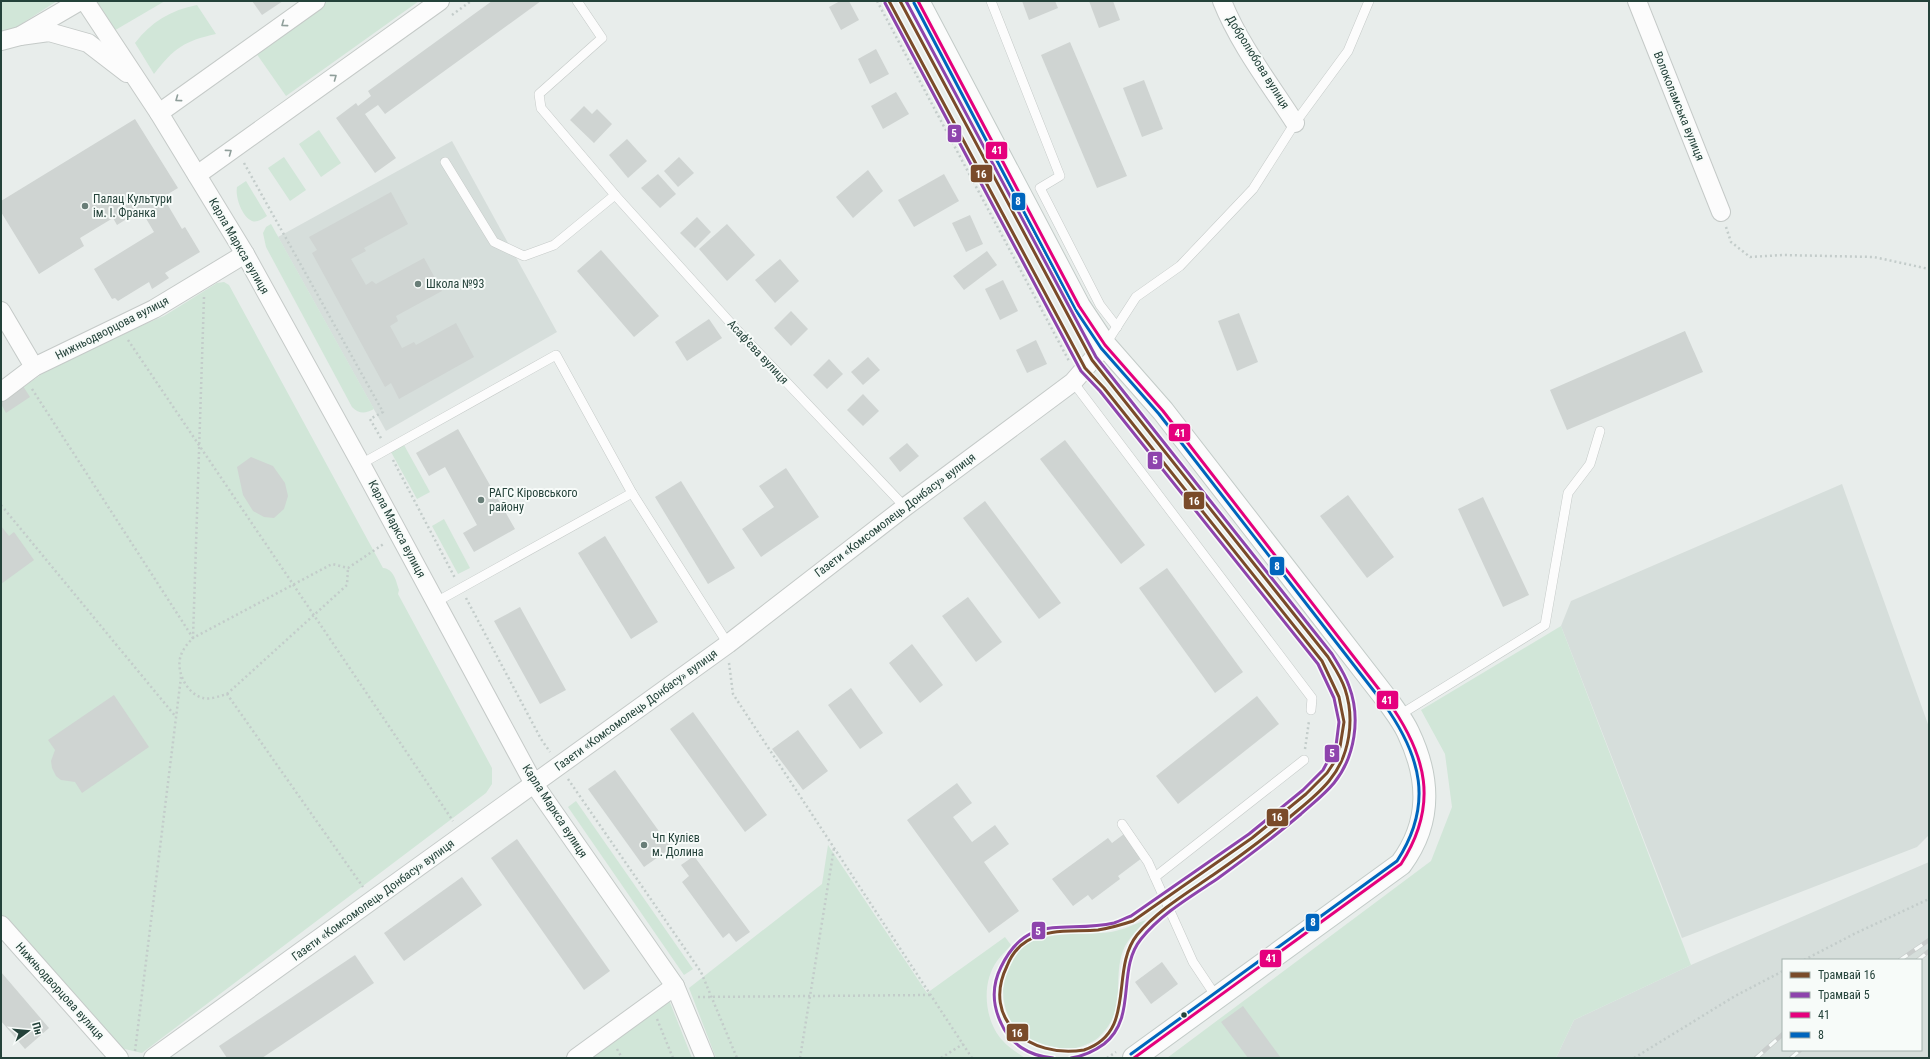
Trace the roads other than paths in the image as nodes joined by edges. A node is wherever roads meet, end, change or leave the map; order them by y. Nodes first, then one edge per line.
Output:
1 (80, 1) edge
2 (85, 1) edge
3 (316, 1) edge
4 (440, 1) edge
5 (577, 1) edge
6 (918, 1) edge
7 (991, 1) edge
8 (1222, 1) edge
9 (1369, 1) edge
10 (1637, 1) edge
11 (20, 36) junction
12 (1, 41) edge
13 (138, 82) junction
14 (159, 113) junction
15 (1295, 123) junction
16 (445, 162) dead end
17 (197, 175) junction
18 (615, 195) junction
19 (1721, 212) road end
20 (245, 254) junction
21 (1, 311) edge
22 (1117, 327) junction
23 (1105, 345) junction
24 (28, 371) junction
25 (1073, 382) junction
26 (1, 392) edge
27 (1600, 431) dead end
28 (361, 464) junction
29 (632, 493) junction
30 (905, 506) junction
31 (436, 602) junction
32 (728, 644) junction
33 (1311, 710) dead end
34 (1398, 716) junction
35 (1304, 760) dead end
36 (534, 784) junction
37 (1122, 824) dead end
38 (1155, 877) junction
39 (1, 925) edge
40 (675, 986) junction
41 (1218, 998) junction
42 (119, 1058) edge
43 (153, 1058) edge
44 (576, 1058) edge
45 (705, 1058) edge
46 (1134, 1058) edge

1 - 11 street
2 - 13 street, Карла Маркса вулиця
3 -> 14 street
17 -> 4 street
5 - 18 lane, Асаф’єва вулиця
6 - 23 main road
7 - 22 lane
8 - 15 street, Добролюбова вулиця
9 - 15 lane
10 - 19 street, Волоколамська вулиця
11 - 12 street
11 - 13 street
13 - 14 street, Карла Маркса вулиця
14 - 17 street, Карла Маркса вулиця
15 - 22 lane
16 - 18 lane
17 - 20 street, Карла Маркса вулиця
18 - 30 lane, Асаф’єва вулиця
20 - 24 street, Нижньодворцова вулиця
20 - 28 street, Карла Маркса вулиця
21 - 24 street
22 - 23 lane
23 - 25 street, Газети «Комсомолець Донбасу» вулиця
23 - 34 main road
24 - 26 street, Нижньодворцова вулиця
25 - 30 street, Газети «Комсомолець Донбасу» вулиця
25 - 33 lane
27 - 34 lane
28 - 29 lane
28 - 31 street, Карла Маркса вулиця
29 - 31 lane
29 - 32 lane
30 - 32 street, Газети «Комсомолець Донбасу» вулиця
31 - 36 street, Карла Маркса вулиця
32 - 36 street, Газети «Комсомолець Донбасу» вулиця
34 - 41 main road
35 - 38 lane
36 - 40 street, Карла Маркса вулиця
36 - 43 street, Газети «Комсомолець Донбасу» вулиця
37 - 38 lane
38 - 41 lane
39 - 42 street, Нижньодворцова вулиця
40 - 44 street
40 - 45 street, Карла Маркса вулиця
41 - 46 main road

